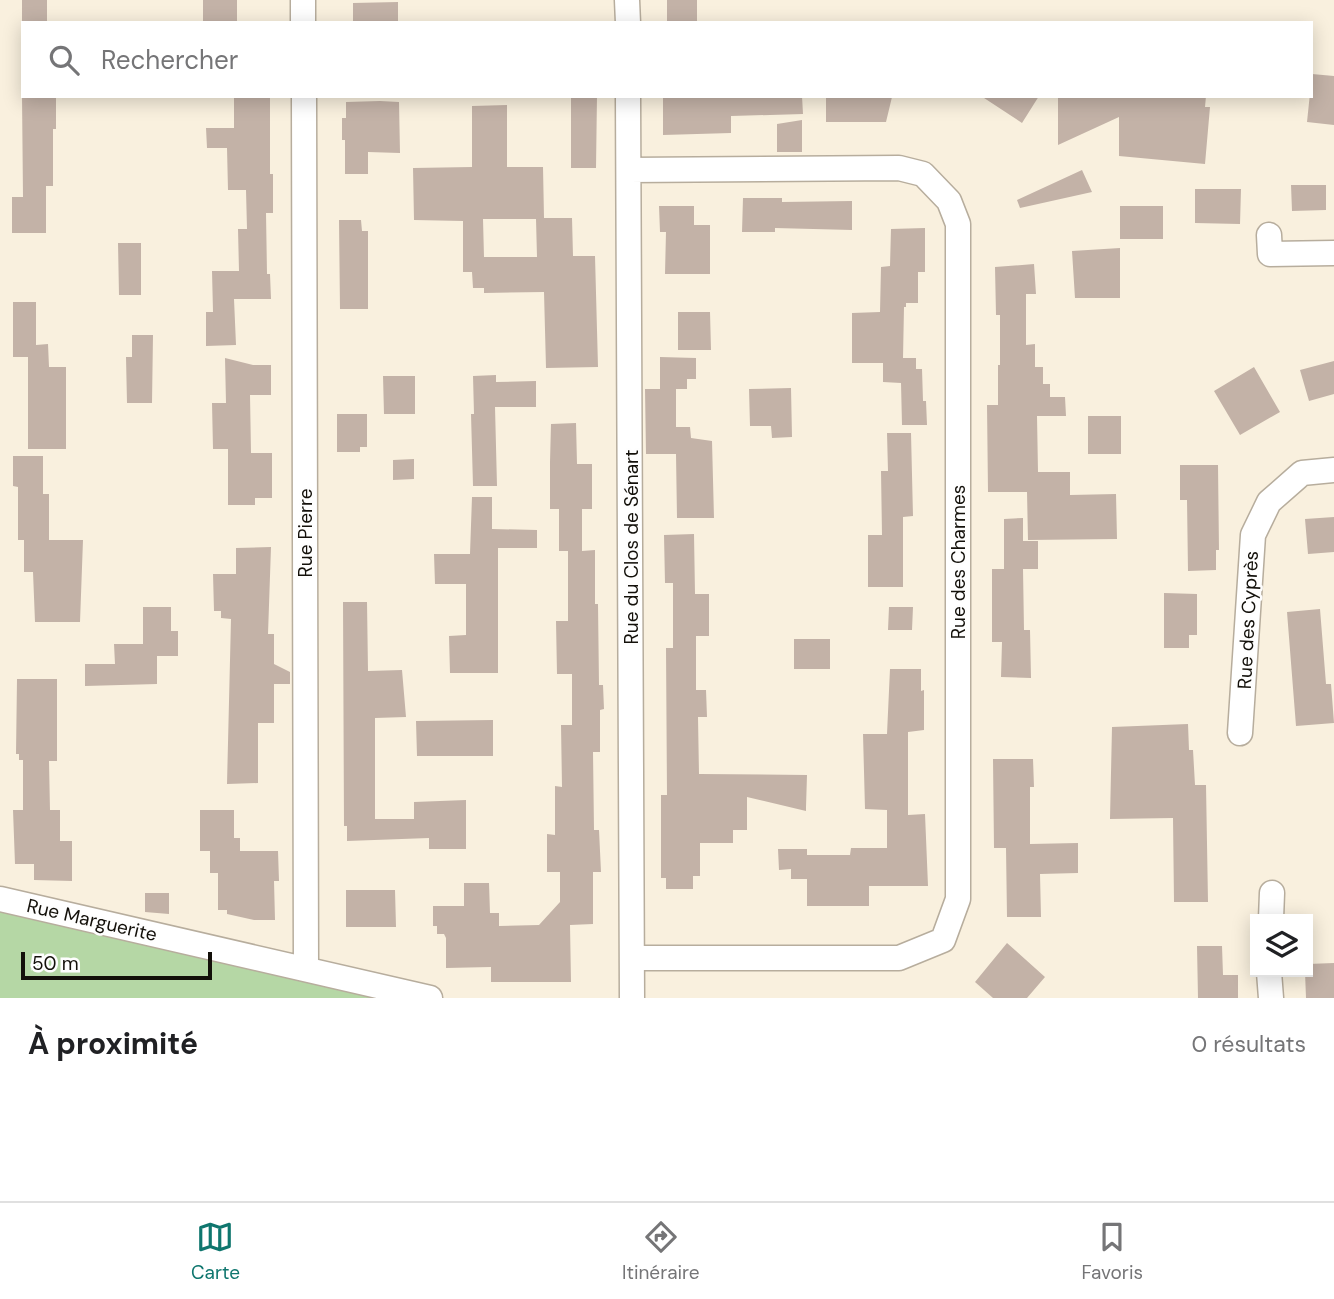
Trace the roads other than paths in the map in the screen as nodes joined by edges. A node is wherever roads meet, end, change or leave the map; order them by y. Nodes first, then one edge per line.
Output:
1 (303, 0) edge
2 (627, 0) edge
3 (303, 21) edge
4 (628, 21) edge
5 (304, 98) edge
6 (628, 98) edge
7 (629, 170) junction
8 (1269, 235) dead end
9 (1334, 253) edge
10 (1334, 470) edge
11 (1240, 733) dead end
12 (1272, 893) dead end
13 (0, 898) edge
14 (1271, 914) edge
15 (632, 958) junction
16 (306, 969) junction
17 (1269, 977) edge
18 (430, 998) edge
19 (632, 998) edge
20 (1271, 998) edge

1 - 3 street
2 - 4 street
5 - 16 street, Rue Pierre
6 - 7 street, Rue du Clos de Sénart
7 - 15 street, Rue du Clos de Sénart
7 - 15 street, Rue des Charmes
8 - 9 street
10 - 11 street, Rue des Cyprès
12 - 14 street
13 - 16 street, Rue Marguerite
15 - 19 street, Rue du Clos de Sénart
16 - 18 street, Rue Marguerite
17 - 20 street

